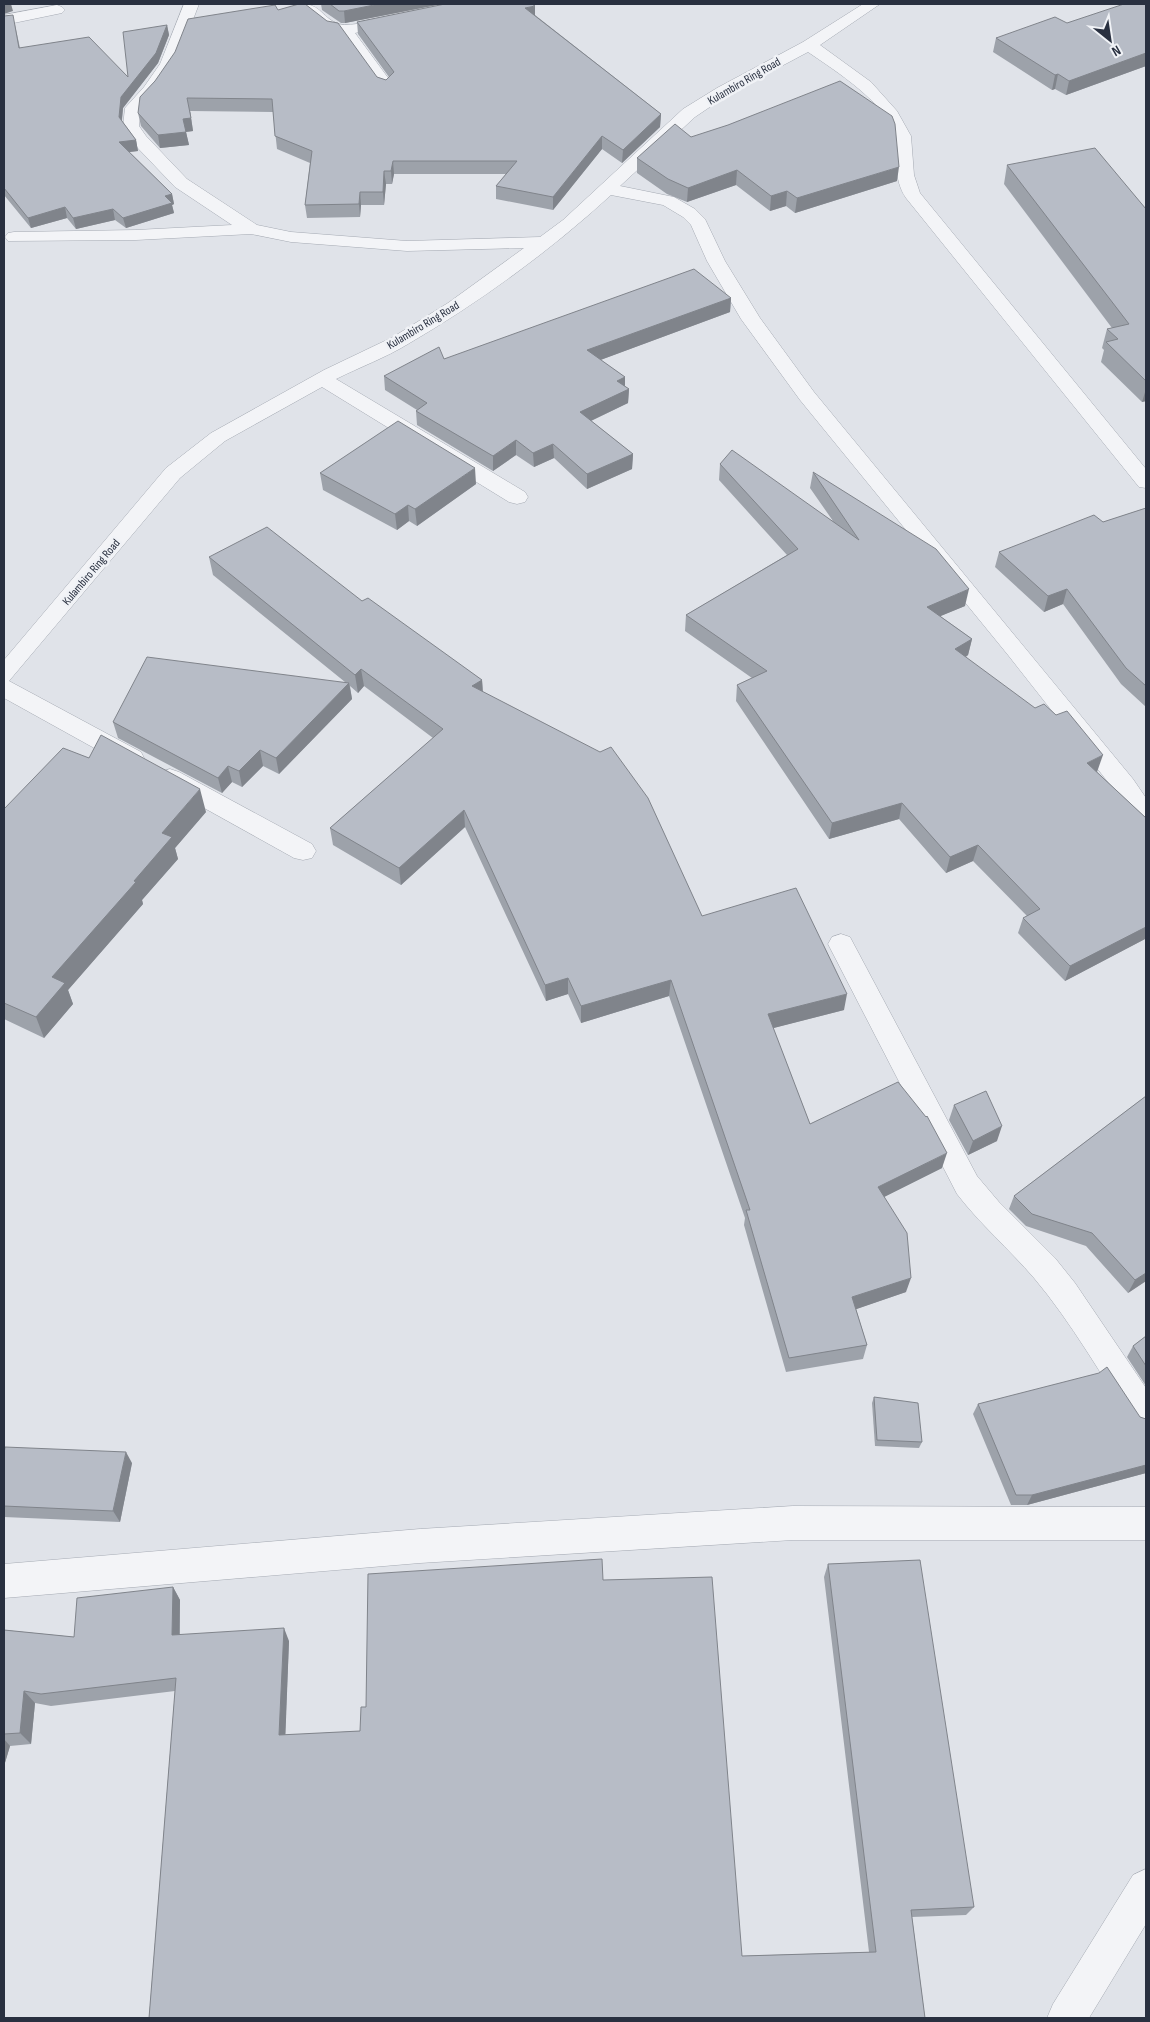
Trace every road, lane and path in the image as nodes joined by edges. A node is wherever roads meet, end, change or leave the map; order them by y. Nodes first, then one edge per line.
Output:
1 (191, 4) edge
2 (302, 4) edge
3 (873, 4) edge
4 (57, 10) dead end
5 (410, 17) edge
6 (4, 20) edge
7 (345, 30) junction
8 (809, 45) junction
9 (386, 86) edge
10 (608, 189) junction
11 (251, 229) junction
12 (14, 236) dead end
13 (545, 242) junction
14 (322, 379) junction
15 (1146, 482) edge
16 (517, 497) dead end
17 (4, 675) edge
18 (4, 688) edge
19 (1146, 817) edge
20 (304, 851) dead end
21 (840, 944) dead end
22 (1146, 1415) edge
23 (1146, 1524) edge
24 (4, 1581) edge
25 (1146, 1888) edge
26 (1067, 2018) edge

1 - 11 street
2 - 7 street
3 - 8 street, Kulambiro Ring Road
4 - 6 street
5 - 7 street
7 - 9 street
8 - 10 street, Kulambiro Ring Road
8 - 15 street
10 - 13 street, Kulambiro Ring Road
10 - 19 street
11 - 12 street
11 - 13 street
13 - 14 street, Kulambiro Ring Road
14 - 16 street
14 - 17 street, Kulambiro Ring Road
18 - 20 street
21 - 22 street
23 - 24 street
25 - 26 street

